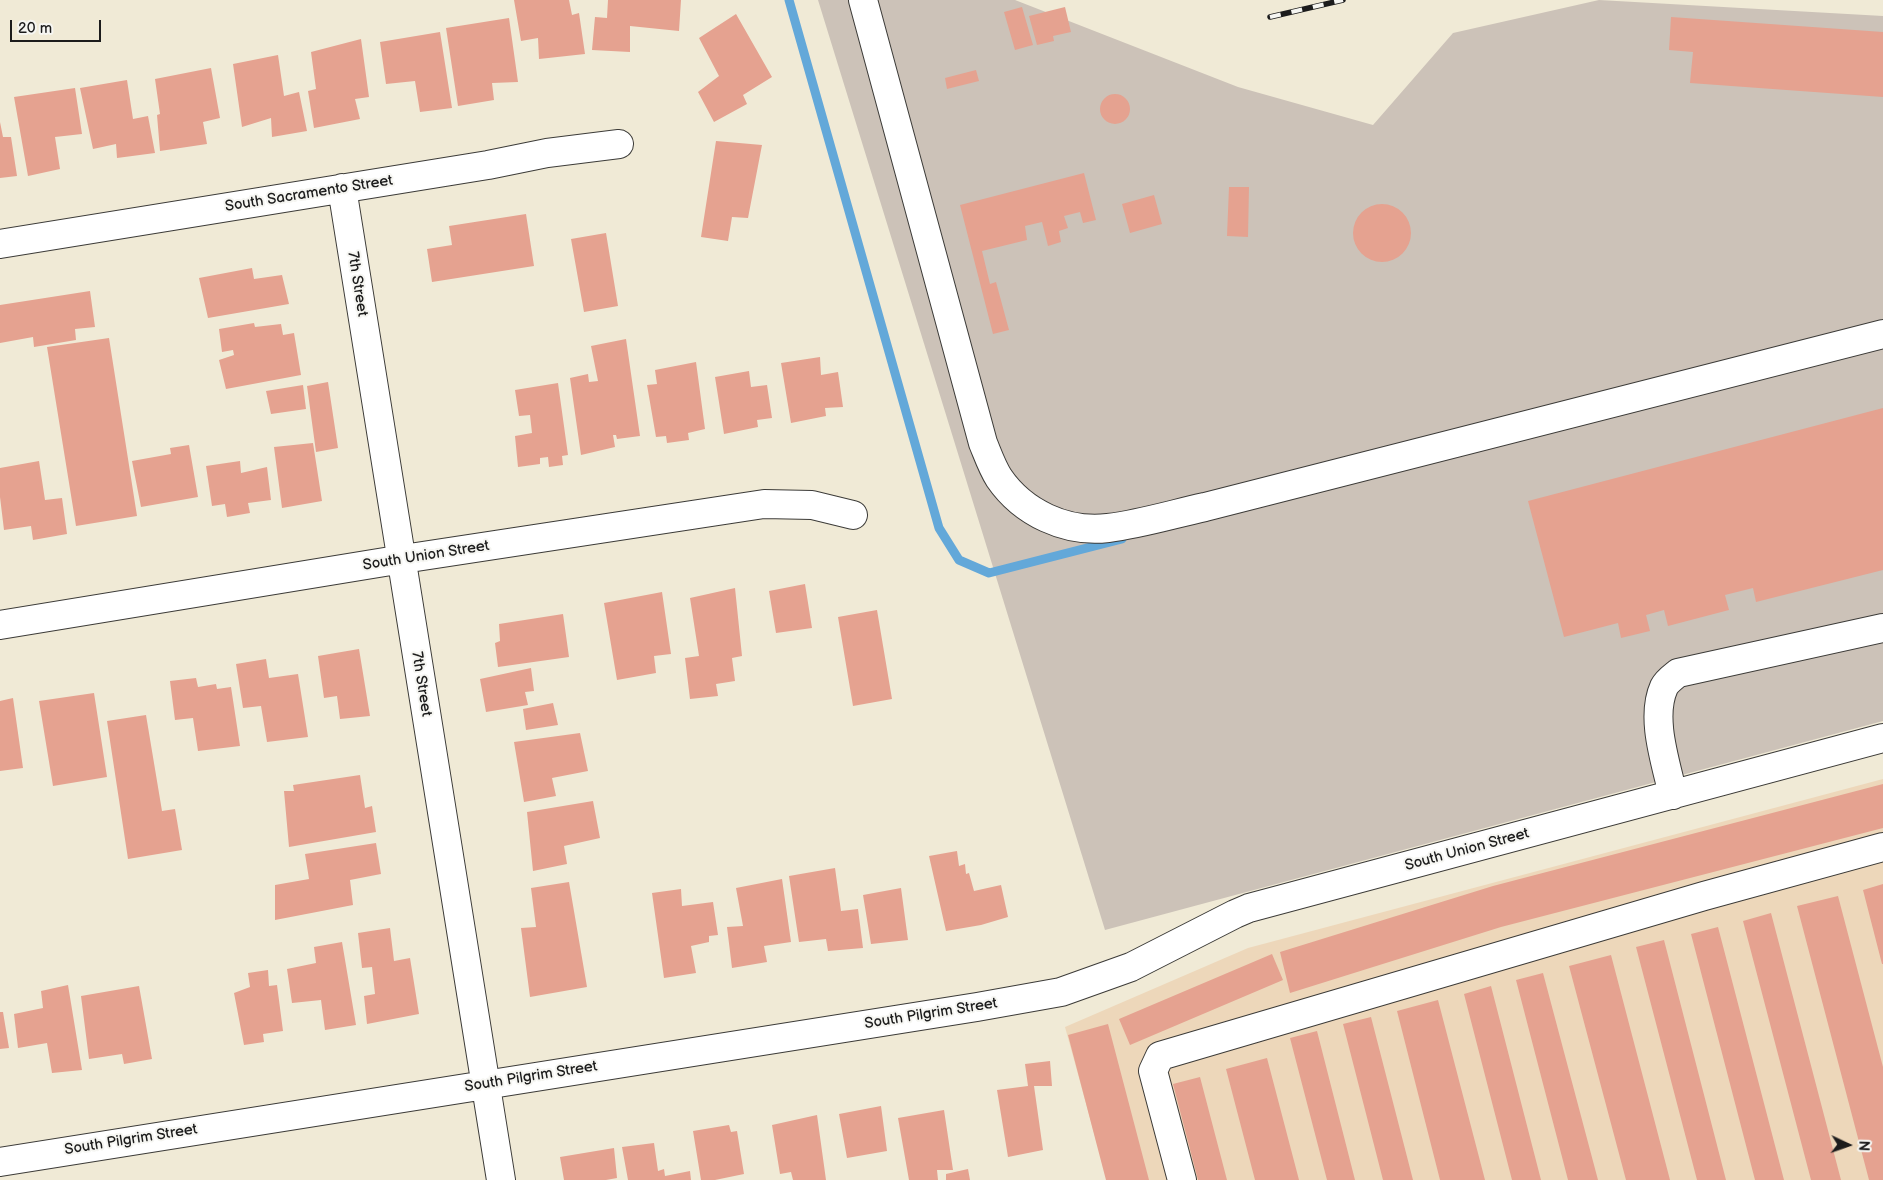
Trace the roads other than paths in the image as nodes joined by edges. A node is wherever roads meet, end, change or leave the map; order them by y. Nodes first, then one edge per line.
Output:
1 (863, 0) edge
2 (619, 144) dead end
3 (342, 188) junction
4 (0, 244) edge
5 (1883, 334) edge
6 (853, 515) dead end
7 (403, 559) junction
8 (0, 625) edge
9 (1883, 628) edge
10 (1883, 738) edge
11 (1673, 795) junction
12 (1883, 847) edge
13 (1061, 992) joint
14 (486, 1084) junction
15 (0, 1162) edge
16 (501, 1180) edge
17 (1182, 1180) edge

1 - 5 street
2 - 3 street, South Sacramento Street
3 - 4 street, South Sacramento Street
3 - 7 street, 7th Street
6 - 7 street, South Union Street
7 - 8 street, South Union Street
7 - 14 street, 7th Street
9 - 11 street
10 - 11 street, South Union Street
11 - 13 street, South Union Street
12 - 17 street
13 - 14 street, South Pilgrim Street
14 - 15 street, South Pilgrim Street
14 - 16 street, 7th Street

